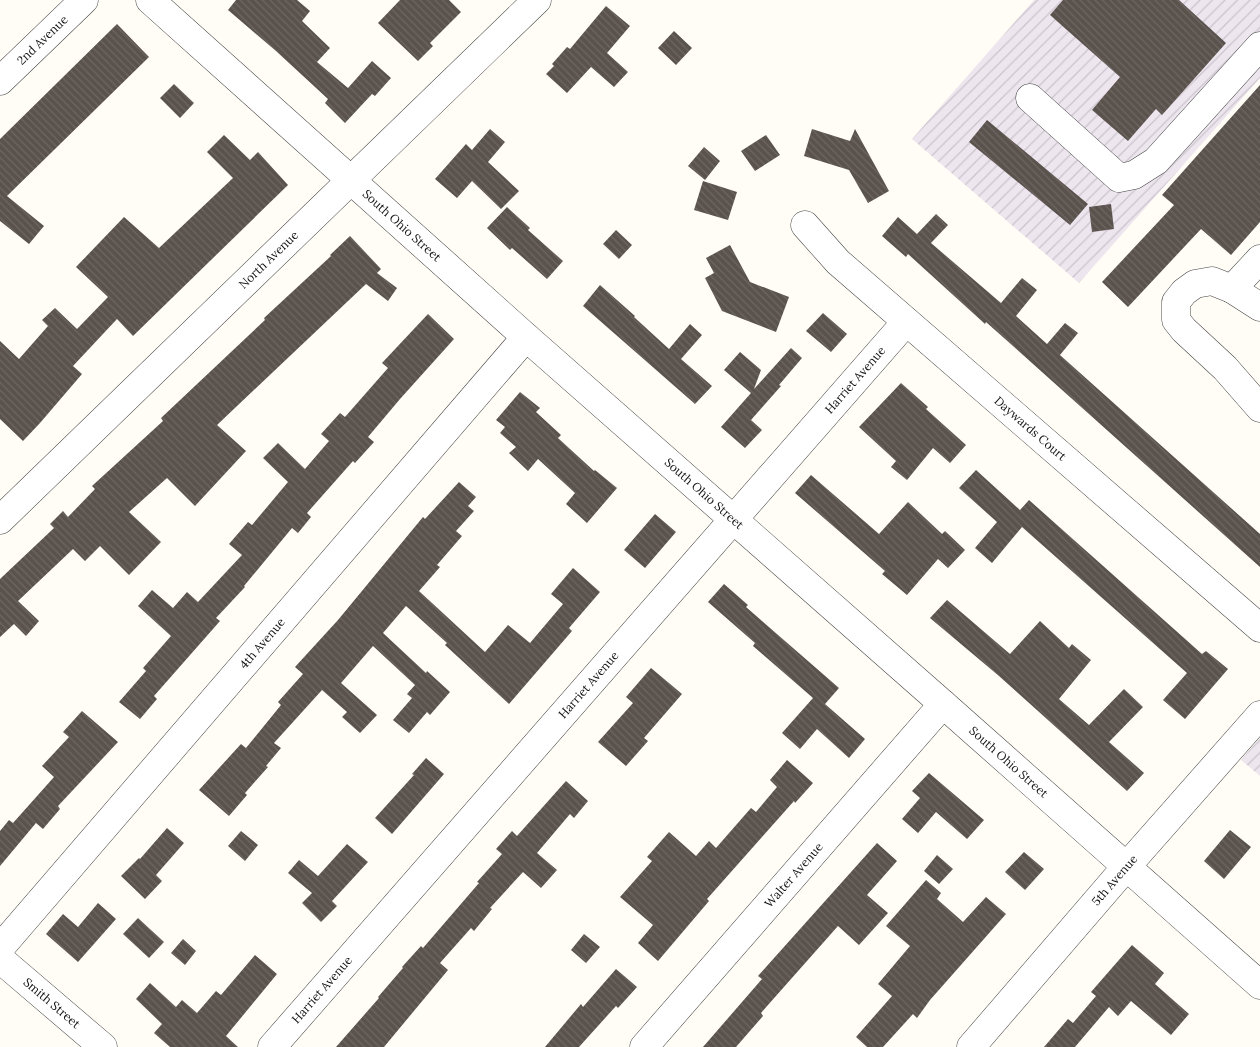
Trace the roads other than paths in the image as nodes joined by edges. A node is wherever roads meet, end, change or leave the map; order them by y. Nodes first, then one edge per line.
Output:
1 (84, 0) edge
2 (150, 0) edge
3 (537, 0) edge
4 (1260, 46) edge
5 (0, 81) edge
6 (1030, 98) dead end
7 (351, 179) junction
8 (805, 226) dead end
9 (1260, 259) edge
10 (1232, 289) junction
11 (1260, 307) edge
12 (906, 322) junction
13 (526, 338) junction
14 (1260, 408) edge
15 (0, 520) edge
16 (734, 520) junction
17 (1260, 628) edge
18 (943, 704) junction
19 (1260, 714) edge
20 (1126, 867) junction
21 (0, 948) edge
22 (0, 959) edge
23 (1260, 985) edge
24 (103, 1047) edge
25 (272, 1047) edge
26 (644, 1047) edge
27 (971, 1047) edge

1 - 5 street, 2nd Avenue
2 - 7 street, South Ohio Street
3 - 7 street, North Avenue
4 - 6 street
7 - 13 street, South Ohio Street
7 - 15 street, North Avenue
8 - 12 street, Daywards Court
9 - 10 street
10 - 11 street
10 - 14 street
12 - 16 street, Harriet Avenue
12 - 17 street, Daywards Court
13 - 16 street, South Ohio Street
13 - 21 street, 4th Avenue
16 - 18 street, South Ohio Street
16 - 25 street, Harriet Avenue
18 - 20 street, South Ohio Street
18 - 26 street, Walter Avenue
19 - 20 street, 5th Avenue
20 - 23 street, South Ohio Street
20 - 27 street, 5th Avenue
22 - 24 street, Smith Street

